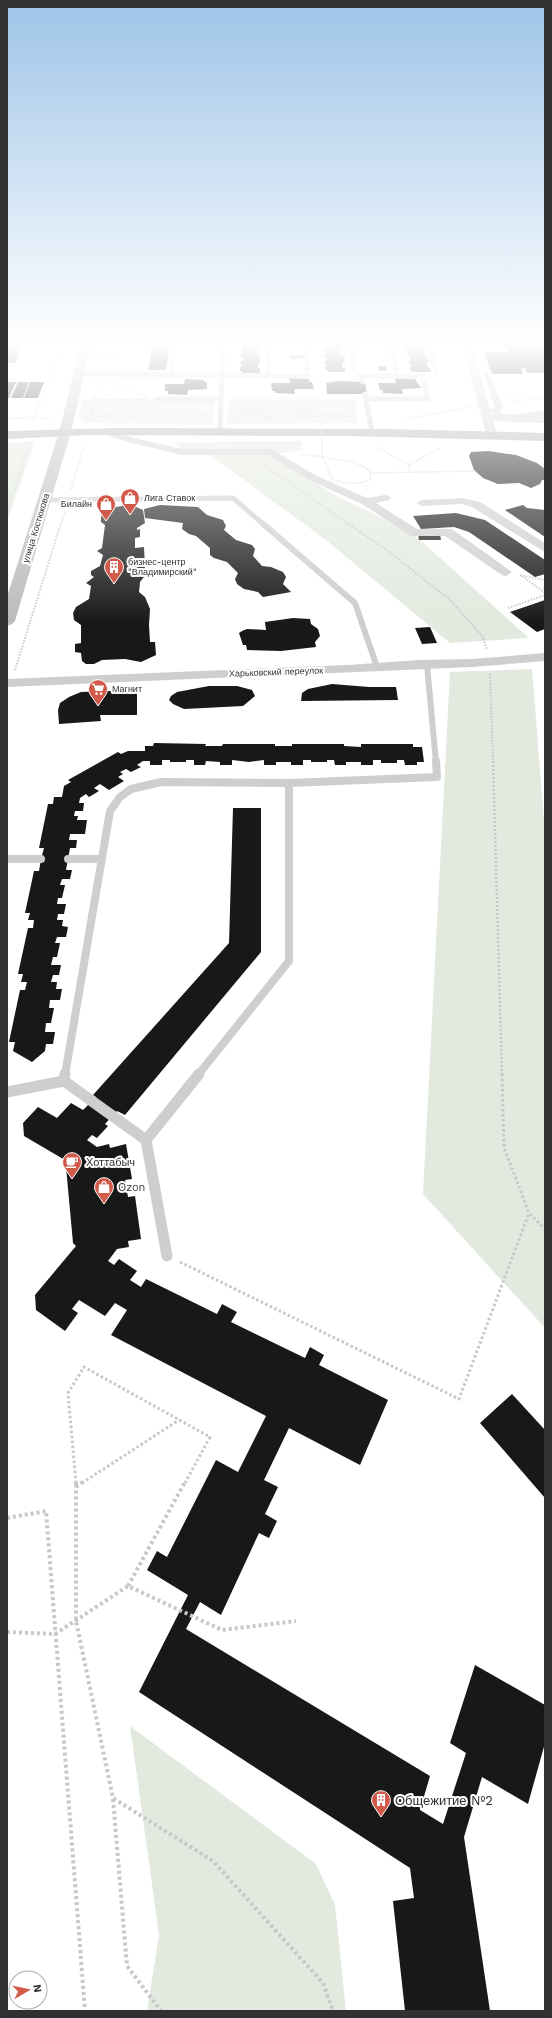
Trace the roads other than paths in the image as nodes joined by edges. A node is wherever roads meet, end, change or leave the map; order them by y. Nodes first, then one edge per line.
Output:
1 (64, 435) edge
2 (117, 435) edge
3 (510, 435) edge
4 (545, 439) edge
5 (385, 498) dead end
6 (44, 500) junction
7 (366, 502) junction
8 (422, 502) dead end
9 (545, 548) edge
10 (506, 572) road end
11 (7, 621) edge
12 (545, 657) edge
13 (427, 665) junction
14 (377, 667) junction
15 (9, 683) edge
16 (289, 783) junction
17 (7, 859) edge
18 (41, 859) dead end
19 (68, 859) dead end
20 (102, 859) junction
21 (64, 1081) junction
22 (7, 1092) edge
23 (146, 1140) junction
24 (167, 1256) road end

1 - 6 main road, улица Костюкова
2 - 7 street
3 - 4 main road
5 - 7 street
6 - 11 main road, улица Костюкова
6 - 14 lane
7 - 10 street
8 - 9 street
12 - 13 street, Харьковский переулок
13 - 14 street, Харьковский переулок
13 - 16 lane
14 - 15 street, Харьковский переулок
16 - 20 lane
16 - 23 lane
17 - 18 lane
19 - 20 lane
20 - 21 lane
21 - 22 lane
21 - 23 lane
23 - 24 lane

